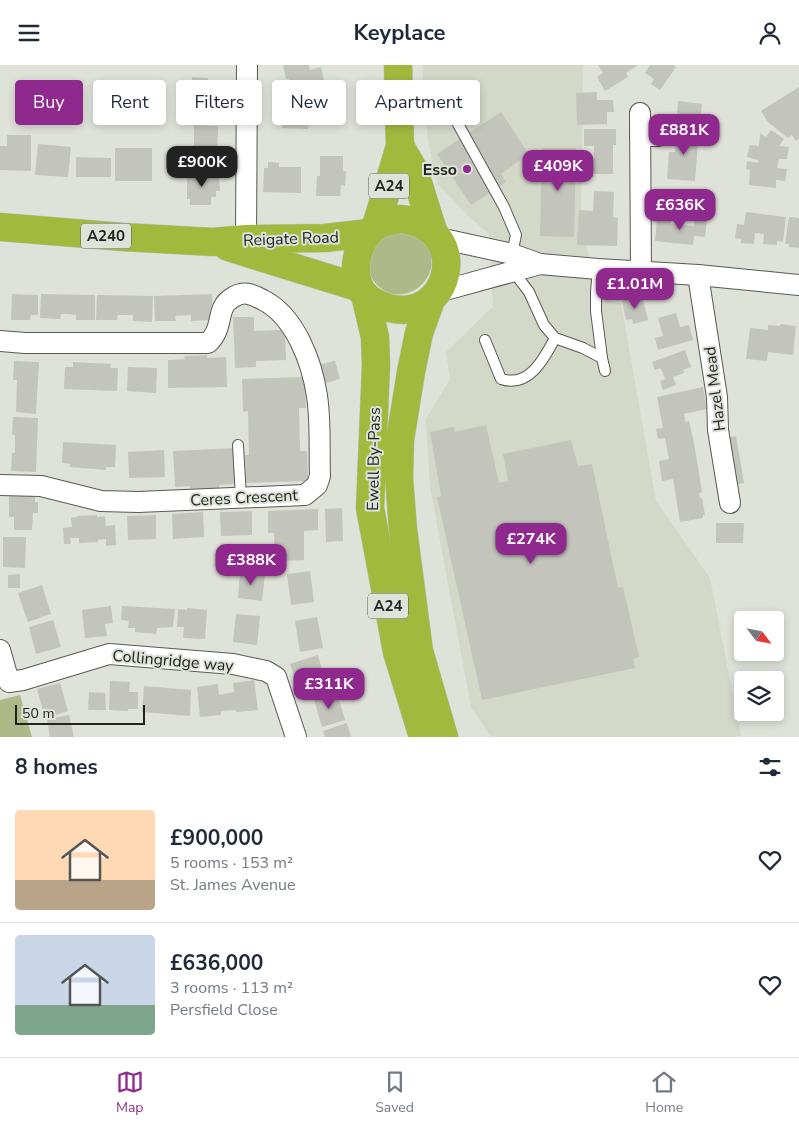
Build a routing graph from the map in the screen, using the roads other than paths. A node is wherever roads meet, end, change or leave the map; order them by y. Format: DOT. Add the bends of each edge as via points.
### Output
graph roads {
  1 [pos="247,65"];
  2 [pos="398,65"];
  3 [pos="398,80"];
  4 [pos="640,113"];
  5 [pos="399,125"];
  6 [pos="459,125"];
  7 [pos="400,146"];
  8 [pos="0,227"];
  9 [pos="372,230"];
  10 [pos="436,234"];
  11 [pos="246,239"];
  12 [pos="213,242"];
  13 [pos="512,263"];
  14 [pos="598,269"];
  15 [pos="641,272"];
  16 [pos="698,275"];
  17 [pos="799,285"];
  18 [pos="363,292"];
  19 [pos="434,296"];
  20 [pos="555,338"];
  21 [pos="485,340"];
  22 [pos="0,341"];
  23 [pos="602,358"];
  24 [pos="605,371"];
  25 [pos="238,445"];
  26 [pos="0,485"];
  27 [pos="241,498"];
  28 [pos="730,503"];
  29 [pos="0,650"];
  30 [pos="4,683"];
  31 [pos="296,737"];
  32 [pos="423,737"];
  33 [pos="444,737"];
  1 -- 11 [label="street"];
  2 -- 3 [label="highway, Ewell By-Pass / A24"];
  4 -- 15 [label="street" via="649,136"];
  5 -- 7 [label="highway, Ewell By-Pass / A24"];
  6 -- 13 [label="lane" via="516,235"];
  7 -- 9 [label="highway, Ewell By-Pass / A24"];
  7 -- 10 [label="highway, Ewell By-Pass / A24" via="414,170"];
  8 -- 12 [label="highway, Reigate Road / A240"];
  9 -- 10 [label="highway, A24" via="393,220 407,219"];
  9 -- 11 [label="highway, Reigate Road / A240" via="325,238"];
  9 -- 18 [label="highway, Ewell By-Pass / A24" via="361,245 356,260"];
  10 -- 13 [label="street"];
  10 -- 19 [label="highway, Ewell By-Pass / A24" via="447,257 445,278"];
  11 -- 12 [label="highway, Reigate Road / A240"];
  12 -- 18 [label="highway, Reigate Road / A240"];
  13 -- 14 [label="street"];
  13 -- 19 [label="street"];
  13 -- 20 [label="lane" via="544,325"];
  14 -- 15 [label="street"];
  14 -- 23 [label="lane" via="596,311"];
  15 -- 16 [label="street"];
  16 -- 17 [label="street"];
  16 -- 28 [label="street, Hazel Mead"];
  18 -- 19 [label="highway" via="379,305 394,309 421,306"];
  18 -- 32 [label="highway, Ewell By-Pass / A24" via="375,337 376,365 370,508 397,652"];
  19 -- 33 [label="highway, Ewell By-Pass / A24" via="419,333 409,381 400,439 399,478 419,651"];
  20 -- 21 [label="lane" via="543,361 527,377 507,381 501,379"];
  20 -- 23 [label="lane"];
  22 -- 27 [label="street, Ceres Crescent" via="208,343 220,327 226,302 233,297 245,292 271,304 296,333 308,360 317,396 320,476 317,485 304,495"];
  23 -- 24 [label="lane"];
  25 -- 27 [label="lane"];
  26 -- 27 [label="street, Ceres Crescent" via="41,486 101,501"];
  29 -- 30 [label="street"];
  30 -- 31 [label="street, Collingridge way" via="109,653 233,664 266,671 276,677"];
}
